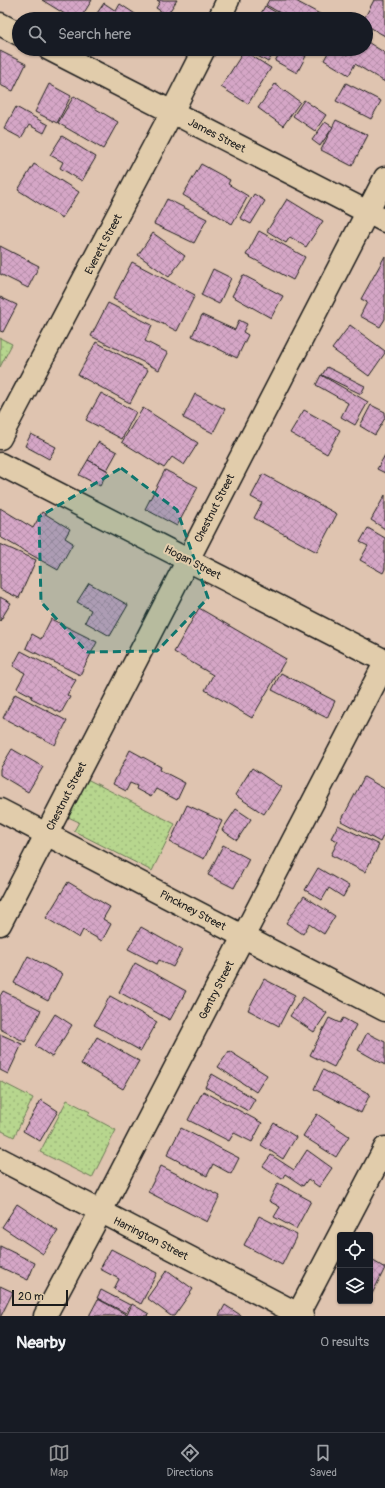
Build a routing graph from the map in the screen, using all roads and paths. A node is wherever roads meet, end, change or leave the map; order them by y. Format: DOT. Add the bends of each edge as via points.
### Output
graph roads {
  1 [pos="228,0"];
  2 [pos="222,12"];
  3 [pos="0,24"];
  4 [pos="12,30"];
  5 [pos="62,56"];
  6 [pos="200,56"];
  7 [pos="172,112"];
  8 [pos="385,178"];
  9 [pos="376,216"];
  10 [pos="0,438"];
  11 [pos="0,464"];
  12 [pos="188,559"];
  13 [pos="385,662"];
  14 [pos="0,810"];
  15 [pos="47,834"];
  16 [pos="0,924"];
  17 [pos="244,936"];
  18 [pos="385,1010"];
  19 [pos="385,1148"];
  20 [pos="0,1159"];
  21 [pos="101,1212"];
  22 [pos="299,1315"];
  23 [pos="45,1316"];
  1 -- 2 [label="street"];
  3 -- 4 [label="street"];
  5 -- 7 [label="street, James Street"];
  6 -- 7 [label="street, Everett Street"];
  7 -- 9 [label="street, James Street"];
  7 -- 10 [label="street, Everett Street"];
  8 -- 9 [label="street, Chestnut Street"];
  9 -- 12 [label="street, Chestnut Street"];
  11 -- 12 [label="street, Hogan Street"];
  12 -- 13 [label="street, Hogan Street"];
  12 -- 15 [label="street, Chestnut Street"];
  13 -- 17 [label="street, Gentry Street"];
  14 -- 15 [label="street, Pinckney Street"];
  15 -- 16 [label="street, Chestnut Street"];
  15 -- 17 [label="street, Pinckney Street"];
  17 -- 18 [label="street, Pinckney Street"];
  17 -- 21 [label="street, Gentry Street"];
  19 -- 22 [label="street"];
  20 -- 21 [label="street, Harrington Street"];
  21 -- 22 [label="street, Harrington Street"];
  21 -- 23 [label="street, Gentry Street"];
}
